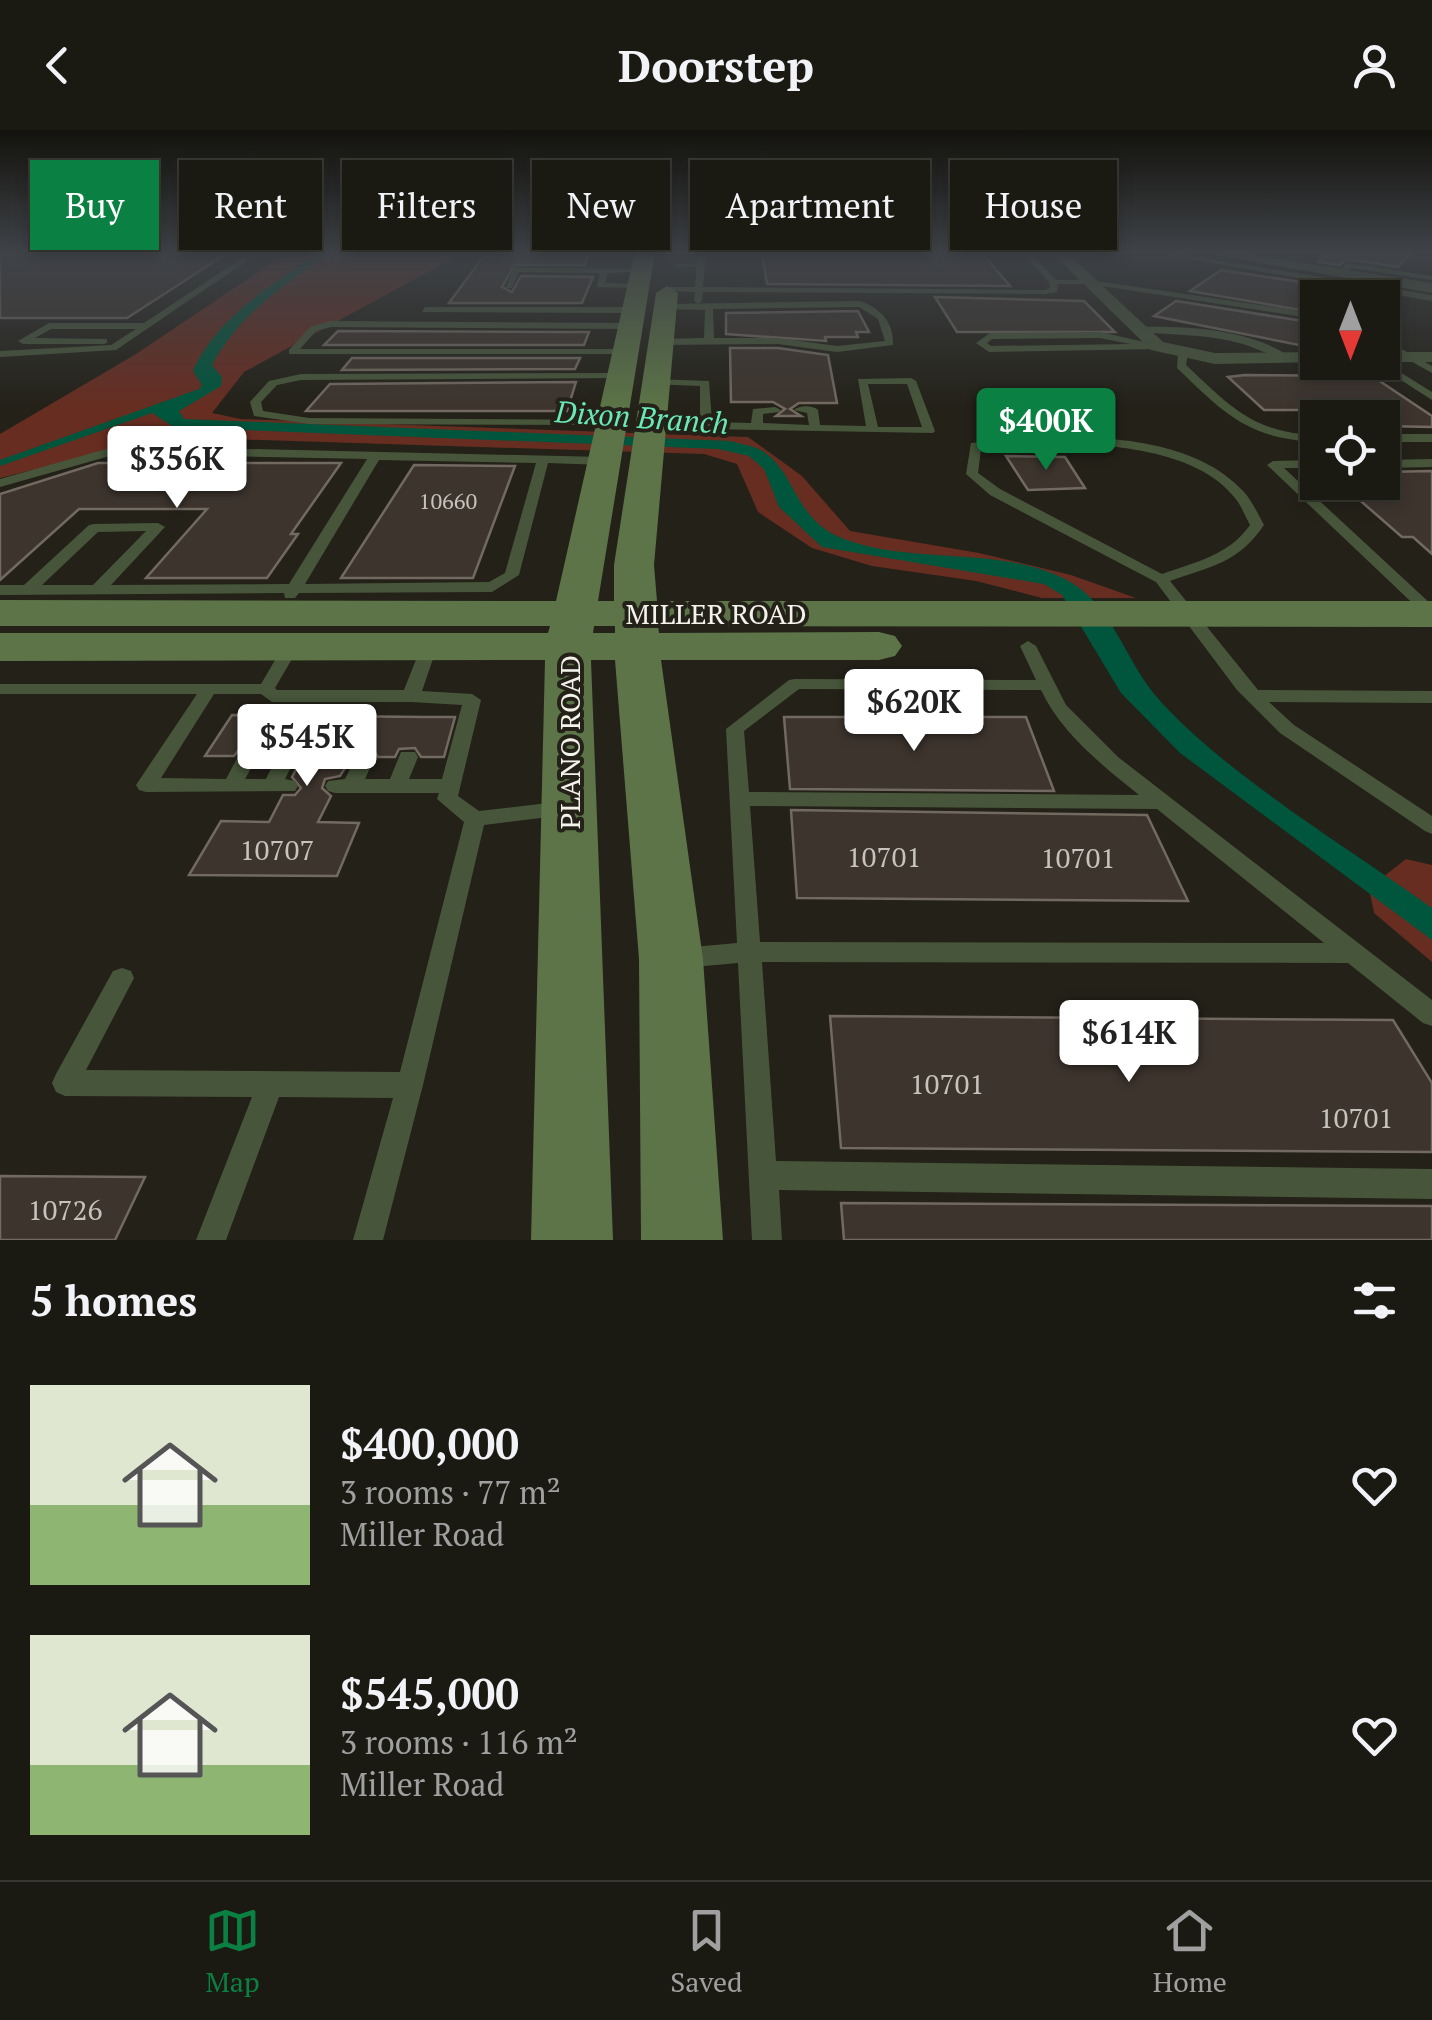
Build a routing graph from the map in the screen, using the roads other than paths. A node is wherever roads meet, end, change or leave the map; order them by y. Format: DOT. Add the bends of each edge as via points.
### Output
graph roads {
  1 [pos="634,303"];
  2 [pos="179,304"];
  3 [pos="610,304"];
  4 [pos="622,304"];
  5 [pos="628,304"];
  6 [pos="630,304"];
  7 [pos="665,304"];
  8 [pos="685,304"];
  9 [pos="697,304"];
  10 [pos="1112,304"];
  11 [pos="1233,304"];
  12 [pos="696,307"];
  13 [pos="708,307"];
  14 [pos="426,310"];
  15 [pos="1300,314"];
  16 [pos="146,326"];
  17 [pos="1140,330"];
  18 [pos="124,340"];
  19 [pos="710,341"];
  20 [pos="660,342"];
  21 [pos="1157,346"];
  22 [pos="1400,351"];
  23 [pos="0,354"];
  24 [pos="1183,354"];
  25 [pos="1284,356"];
  26 [pos="1300,356"];
  27 [pos="1410,357"];
  28 [pos="1432,357"];
  29 [pos="1400,358"];
  30 [pos="1432,370"];
  31 [pos="1400,374"];
  32 [pos="654,382"];
  33 [pos="1432,397"];
  34 [pos="775,410"];
  35 [pos="800,410"];
  36 [pos="706,425"];
  37 [pos="757,426"];
  38 [pos="814,429"];
  39 [pos="873,431"];
  40 [pos="1300,437"];
  41 [pos="1400,438"];
  42 [pos="1432,438"];
  43 [pos="647,439"];
  44 [pos="607,440"];
  45 [pos="375,456"];
  46 [pos="543,460"];
  47 [pos="1432,463"];
  48 [pos="1300,464"];
  49 [pos="1400,464"];
  50 [pos="0,483"];
  51 [pos="1300,489"];
  52 [pos="1311,500"];
  53 [pos="0,590"];
  54 [pos="97,590"];
  55 [pos="1432,614"];
  56 [pos="288,616"];
  57 [pos="428,616"];
  58 [pos="1182,620"];
  59 [pos="571,630"];
  60 [pos="636,630"];
  61 [pos="19,631"];
  62 [pos="1432,646"];
  63 [pos="1043,648"];
  64 [pos="209,689"];
  65 [pos="275,692"];
  66 [pos="318,696"];
  67 [pos="356,696"];
  68 [pos="401,696"];
  69 [pos="1253,696"];
  70 [pos="432,697"];
  71 [pos="1432,697"];
  72 [pos="272,715"];
  73 [pos="308,716"];
  74 [pos="347,716"];
  75 [pos="383,716"];
  76 [pos="424,717"];
  77 [pos="248,756"];
  78 [pos="286,757"];
  79 [pos="365,757"];
  80 [pos="408,757"];
  81 [pos="232,785"];
  82 [pos="397,786"];
  83 [pos="450,786"];
  84 [pos="739,799"];
  85 [pos="1158,802"];
  86 [pos="566,808"];
  87 [pos="475,819"];
  88 [pos="1432,826"];
  89 [pos="748,952"];
  90 [pos="1353,953"];
  91 [pos="671,959"];
  92 [pos="122,978"];
  93 [pos="1432,1016"];
  94 [pos="270,1084"];
  95 [pos="410,1085"];
  96 [pos="762,1175"];
  97 [pos="1432,1184"];
  98 [pos="210,1240"];
  99 [pos="368,1240"];
  100 [pos="572,1240"];
  101 [pos="682,1240"];
  102 [pos="766,1240"];
  1 -- 32 [label="main road"];
  1 -- 44 [label="main road, PLANO ROAD"];
  2 -- 16 [label="lane"];
  3 -- 14 [label="lane"];
  4 -- 5 [label="lane" via="330,324 292,352"];
  6 -- 44 [label="lane" via="300,376 273,384 255,402 258,414 309,421"];
  7 -- 20 [label="main road"];
  8 -- 12 [label="lane"];
  9 -- 12 [label="lane"];
  10 -- 17 [label="street"];
  11 -- 15 [label="lane"];
  12 -- 13 [label="lane"];
  13 -- 19 [label="lane"];
  13 -- 19 [label="lane" via="860,304 879,313 890,337 877,347 837,349"];
  16 -- 18 [label="lane"];
  16 -- 18 [label="lane" via="49,326 23,340"];
  17 -- 21 [label="street"];
  17 -- 25 [label="lane" via="1170,329"];
  18 -- 23 [label="lane" via="86,352"];
  19 -- 20 [label="lane"];
  20 -- 32 [label="main road"];
  21 -- 21 [label="lane" via="989,349 982,343 990,336 1100,335"];
  21 -- 24 [label="street"];
  22 -- 27 [label="lane"];
  24 -- 25 [label="street"];
  24 -- 40 [label="lane" via="1181,366 1240,421 1263,434"];
  25 -- 26 [label="street"];
  27 -- 28 [label="street"];
  27 -- 29 [label="street"];
  27 -- 30 [label="lane"];
  31 -- 33 [label="lane"];
  32 -- 36 [label="lane" via="706,383"];
  32 -- 43 [label="main road"];
  34 -- 37 [label="lane" via="757,411"];
  35 -- 38 [label="lane" via="812,410"];
  36 -- 37 [label="lane"];
  36 -- 43 [label="lane"];
  37 -- 38 [label="lane"];
  38 -- 39 [label="lane"];
  39 -- 39 [label="lane" via="929,431 911,381 862,381"];
  41 -- 42 [label="lane"];
  43 -- 60 [label="main road" via="634,564"];
  44 -- 46 [label="lane"];
  44 -- 59 [label="main road, PLANO ROAD"];
  45 -- 46 [label="lane"];
  45 -- 50 [label="lane" via="117,450"];
  45 -- 56 [label="lane"];
  46 -- 57 [label="lane" via="512,575"];
  47 -- 49 [label="lane"];
  48 -- 51 [label="lane" via="1273,464"];
  52 -- 55 [label="lane"];
  53 -- 61 [label="lane"];
  54 -- 56 [label="lane"];
  54 -- 61 [label="lane"];
  54 -- 61 [label="lane" via="158,527 94,528"];
  55 -- 58 [label="main road, MILLER ROAD"];
  56 -- 57 [label="main road, MILLER ROAD"];
  56 -- 57 [label="lane"];
  56 -- 61 [label="main road, MILLER ROAD"];
  56 -- 65 [label="lane"];
  57 -- 59 [label="main road, MILLER ROAD"];
  57 -- 68 [label="lane"];
  58 -- 58 [label="lane" via="1221,558 1243,545 1257,525 1252,508 1231,486 1147,447 1048,440 976,446 972,474"];
  58 -- 62 [label="main road, MILLER ROAD"];
  58 -- 63 [label="main road, MILLER ROAD"];
  58 -- 69 [label="lane"];
  59 -- 60 [label="main road, MILLER ROAD"];
  59 -- 86 [label="main road, PLANO ROAD"];
  60 -- 63 [label="main road, MILLER ROAD"];
  60 -- 91 [label="main road"];
  61 -- 64 [label="lane"];
  63 -- 84 [label="lane" via="796,684 736,729"];
  63 -- 85 [label="lane" via="1058,708"];
  64 -- 65 [label="lane"];
  64 -- 81 [label="lane" via="146,785"];
  65 -- 66 [label="lane"];
  65 -- 72 [label="lane"];
  66 -- 67 [label="lane"];
  66 -- 73 [label="lane"];
  67 -- 68 [label="lane"];
  67 -- 74 [label="lane"];
  68 -- 70 [label="lane"];
  68 -- 75 [label="lane"];
  69 -- 71 [label="lane"];
  69 -- 88 [label="lane" via="1287,729"];
  70 -- 76 [label="lane"];
  70 -- 83 [label="lane" via="472,700"];
  77 -- 81 [label="lane"];
  78 -- 81 [label="lane" via="280,786"];
  79 -- 82 [label="lane" via="344,786"];
  80 -- 82 [label="lane"];
  82 -- 83 [label="lane"];
  83 -- 87 [label="lane" via="447,799"];
  84 -- 85 [label="lane"];
  84 -- 89 [label="lane"];
  85 -- 90 [label="lane"];
  86 -- 87 [label="lane"];
  86 -- 100 [label="main road, PLANO ROAD"];
  87 -- 95 [label="lane"];
  89 -- 90 [label="lane"];
  89 -- 91 [label="lane"];
  89 -- 96 [label="lane"];
  90 -- 93 [label="lane"];
  91 -- 101 [label="main road"];
  92 -- 94 [label="lane" via="65,1083"];
  94 -- 95 [label="lane"];
  94 -- 98 [label="lane"];
  95 -- 99 [label="lane"];
  96 -- 97 [label="lane"];
  96 -- 102 [label="lane"];
}
